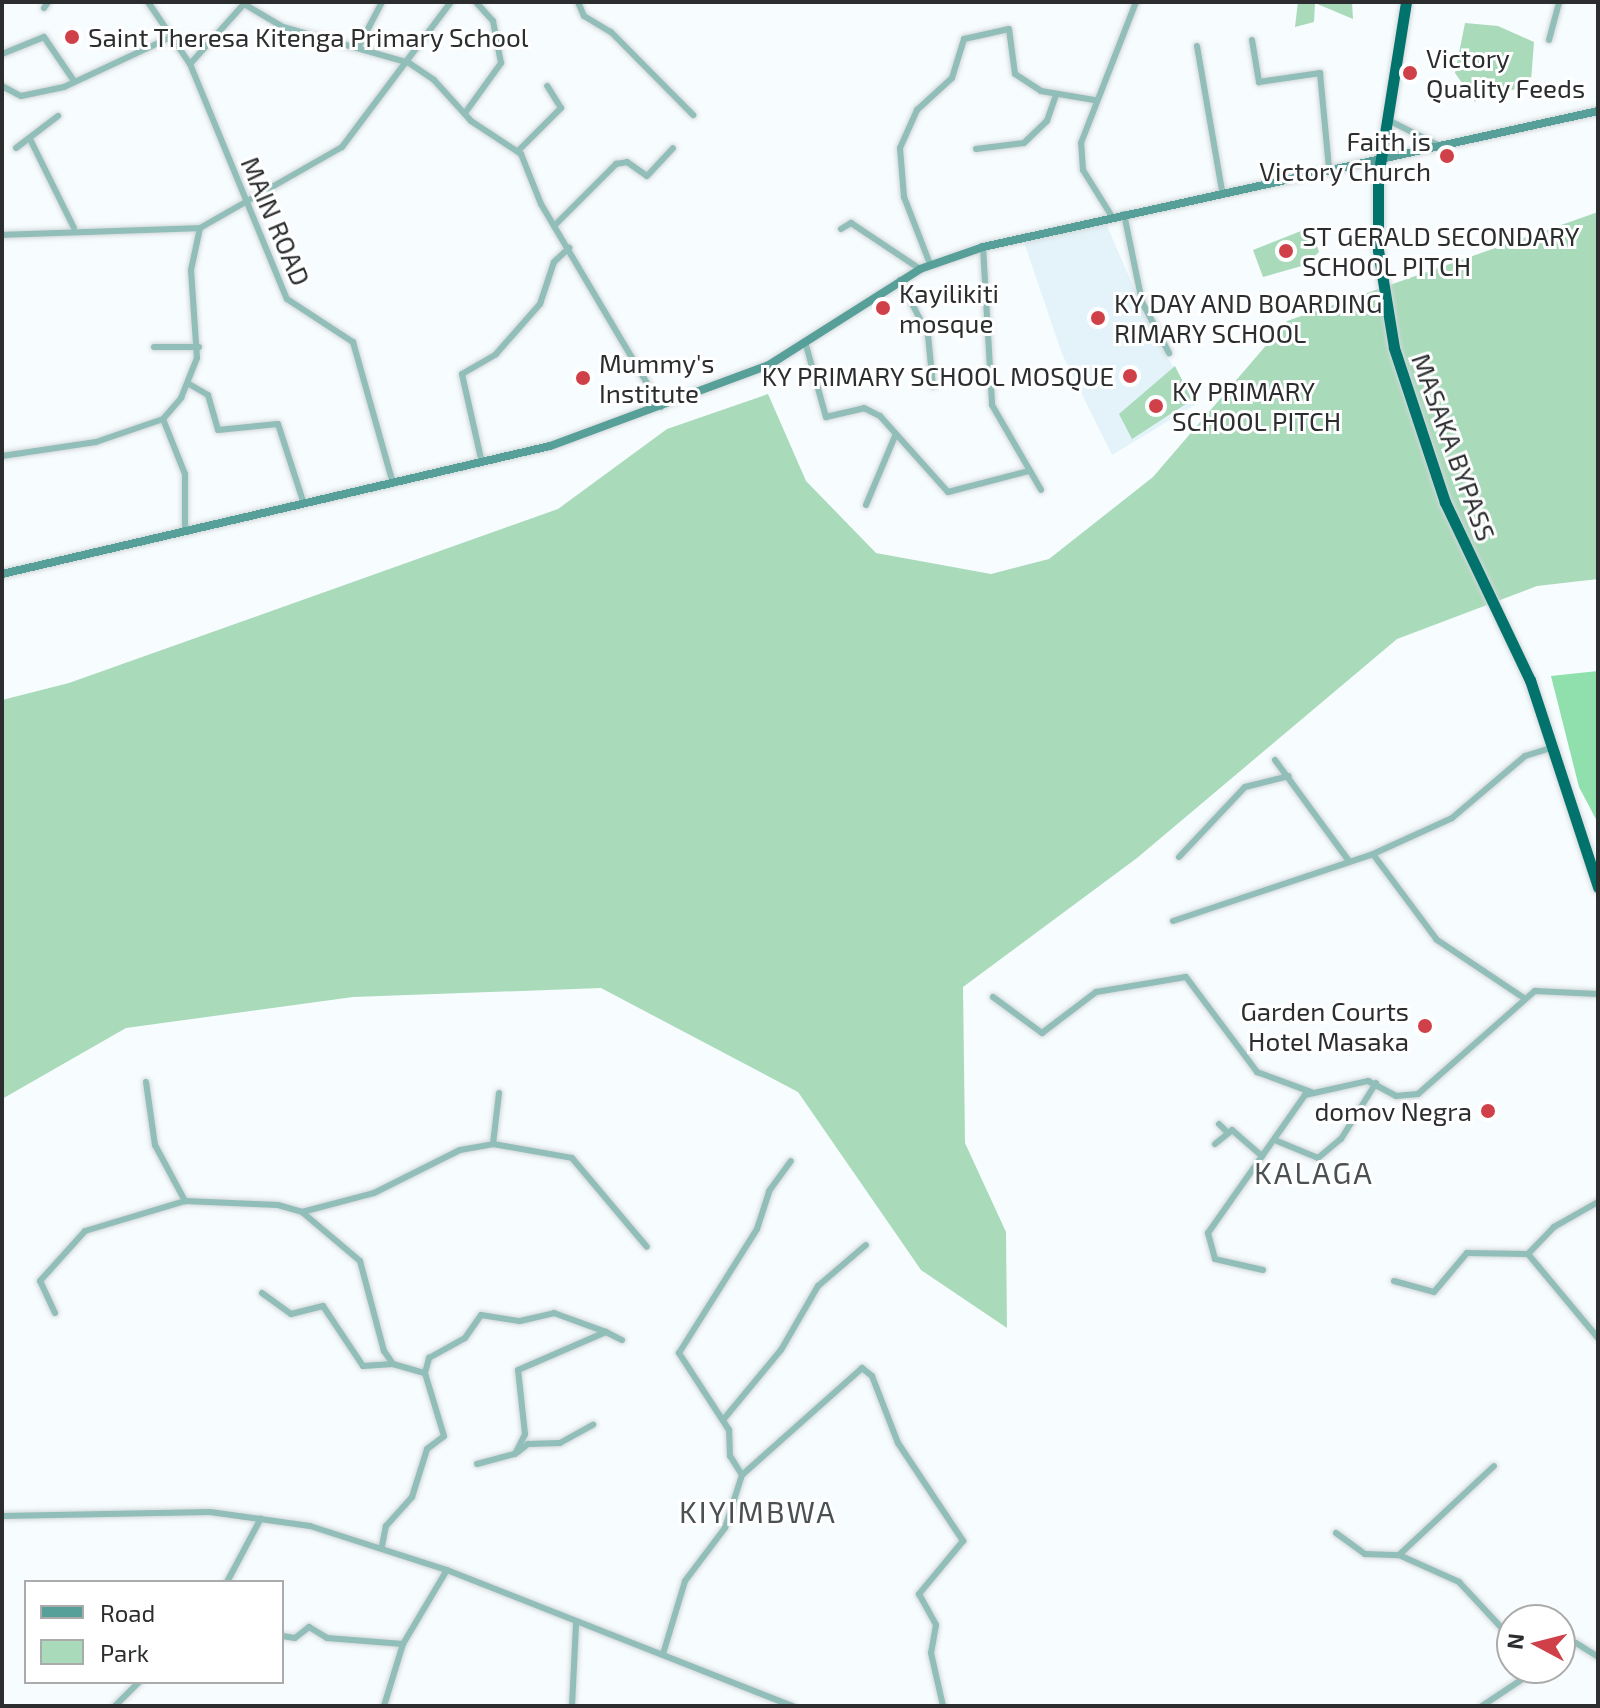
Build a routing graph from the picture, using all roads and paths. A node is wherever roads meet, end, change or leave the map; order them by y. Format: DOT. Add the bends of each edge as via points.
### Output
graph roads {
  1 [pos="148,2"];
  2 [pos="451,2"];
  3 [pos="476,2"];
  4 [pos="578,2"];
  5 [pos="1136,2"];
  6 [pos="1406,2"];
  7 [pos="1559,2"];
  8 [pos="246,3"];
  9 [pos="381,4"];
  10 [pos="171,37"];
  11 [pos="1252,40"];
  12 [pos="1549,40"];
  13 [pos="1197,46"];
  14 [pos="358,48"];
  15 [pos="2,54"];
  16 [pos="403,62"];
  17 [pos="190,64"];
  18 [pos="74,81"];
  19 [pos="2,86"];
  20 [pos="547,86"];
  21 [pos="1056,95"];
  22 [pos="1094,100"];
  23 [pos="1598,111"];
  24 [pos="465,113"];
  25 [pos="693,115"];
  26 [pos="58,116"];
  27 [pos="1386,119"];
  28 [pos="30,139"];
  29 [pos="1440,146"];
  30 [pos="16,148"];
  31 [pos="673,148"];
  32 [pos="976,149"];
  33 [pos="518,151"];
  34 [pos="1380,164"];
  35 [pos="1329,168"];
  36 [pos="1222,191"];
  37 [pos="247,200"];
  38 [pos="1124,212"];
  39 [pos="1111,215"];
  40 [pos="554,226"];
  41 [pos="74,228"];
  42 [pos="200,228"];
  43 [pos="841,229"];
  44 [pos="2,235"];
  45 [pos="983,247"];
  46 [pos="569,248"];
  47 [pos="930,264"];
  48 [pos="920,269"];
  49 [pos="900,280"];
  50 [pos="806,345"];
  51 [pos="154,347"];
  52 [pos="199,347"];
  53 [pos="1169,353"];
  54 [pos="189,384"];
  55 [pos="933,386"];
  56 [pos="661,407"];
  57 [pos="163,419"];
  58 [pos="895,436"];
  59 [pos="2,456"];
  60 [pos="482,463"];
  61 [pos="1029,471"];
  62 [pos="393,483"];
  63 [pos="1041,490"];
  64 [pos="304,504"];
  65 [pos="866,505"];
  66 [pos="185,531"];
  67 [pos="2,574"];
  68 [pos="1554,747"];
  69 [pos="1275,760"];
  70 [pos="1289,776"];
  71 [pos="1373,854"];
  72 [pos="1179,857"];
  73 [pos="1349,861"];
  74 [pos="1598,887"];
  75 [pos="1173,921"];
  76 [pos="1598,994"];
  77 [pos="993,997"];
  78 [pos="1524,998"];
  79 [pos="146,1082"];
  80 [pos="1376,1083"];
  81 [pos="1311,1092"];
  82 [pos="499,1093"];
  83 [pos="1219,1124"];
  84 [pos="1228,1133"];
  85 [pos="1277,1141"];
  86 [pos="493,1144"];
  87 [pos="1215,1144"];
  88 [pos="1262,1156"];
  89 [pos="791,1161"];
  90 [pos="185,1201"];
  91 [pos="1598,1202"];
  92 [pos="302,1212"];
  93 [pos="866,1245"];
  94 [pos="647,1247"];
  95 [pos="1528,1254"];
  96 [pos="1263,1270"];
  97 [pos="1394,1281"];
  98 [pos="262,1293"];
  99 [pos="55,1313"];
  100 [pos="606,1332"];
  101 [pos="1598,1338"];
  102 [pos="622,1340"];
  103 [pos="393,1364"];
  104 [pos="425,1373"];
  105 [pos="723,1420"];
  106 [pos="593,1425"];
  107 [pos="515,1454"];
  108 [pos="477,1464"];
  109 [pos="1494,1466"];
  110 [pos="742,1475"];
  111 [pos="2,1516"];
  112 [pos="261,1518"];
  113 [pos="1336,1533"];
  114 [pos="382,1546"];
  115 [pos="1399,1555"];
  116 [pos="447,1570"];
  117 [pos="228,1580"];
  118 [pos="1496,1621"];
  119 [pos="576,1623"];
  120 [pos="284,1636"];
  121 [pos="1576,1643"];
  122 [pos="403,1644"];
  123 [pos="663,1654"];
  124 [pos="1598,1657"];
  125 [pos="137,1684"];
  126 [pos="1515,1684"];
  127 [pos="115,1706"];
  128 [pos="384,1706"];
  129 [pos="572,1706"];
  130 [pos="793,1706"];
  131 [pos="943,1706"];
  132 [pos="1482,1706"];
  1 -- 10 [label="street, MAIN ROAD"];
  2 -- 16 [label="street"];
  3 -- 24 [label="street" via="493,21 501,63"];
  4 -- 25 [label="street" via="584,16 611,32"];
  5 -- 22 [label="street"];
  6 -- 27 [label="highway, MASAKA BYPASS"];
  7 -- 12 [label="street"];
  8 -- 14 [label="street" via="283,27"];
  8 -- 17 [label="street"];
  9 -- 14 [label="street"];
  10 -- 17 [label="street, MAIN ROAD"];
  10 -- 18 [label="street"];
  11 -- 35 [label="street" via="1259,82 1320,73"];
  13 -- 36 [label="street"];
  14 -- 16 [label="street"];
  15 -- 18 [label="street" via="44,37"];
  16 -- 24 [label="street" via="439,83"];
  16 -- 37 [label="street" via="342,147"];
  17 -- 37 [label="street, MAIN ROAD"];
  18 -- 19 [label="street" via="28,96"];
  20 -- 33 [label="street" via="563,104"];
  21 -- 22 [label="street"];
  21 -- 32 [label="street" via="1047,121 1024,143"];
  21 -- 47 [label="street" via="1013,71 1009,29 964,39 952,78 917,110 900,148 904,197"];
  22 -- 39 [label="street" via="1081,143 1083,170"];
  23 -- 29 [label="main road"];
  24 -- 33 [label="street"];
  26 -- 28 [label="street"];
  27 -- 29 [label="street"];
  27 -- 34 [label="highway, MASAKA BYPASS"];
  28 -- 30 [label="street"];
  28 -- 41 [label="street"];
  29 -- 34 [label="main road"];
  31 -- 40 [label="street" via="647,176 616,164"];
  33 -- 40 [label="street"];
  34 -- 35 [label="main road"];
  34 -- 68 [label="highway, MASAKA BYPASS" via="1378,250 1394,348 1445,502 1514,643"];
  35 -- 36 [label="main road"];
  36 -- 38 [label="main road"];
  37 -- 42 [label="street"];
  37 -- 62 [label="street, MAIN ROAD" via="287,299 353,342"];
  38 -- 39 [label="main road"];
  38 -- 53 [label="street" via="1142,302"];
  39 -- 45 [label="main road"];
  40 -- 46 [label="street"];
  41 -- 42 [label="street"];
  41 -- 44 [label="street"];
  42 -- 52 [label="street" via="191,270"];
  43 -- 48 [label="street" via="851,223"];
  45 -- 47 [label="main road"];
  45 -- 61 [label="street" via="990,397"];
  46 -- 56 [label="street"];
  46 -- 60 [label="street" via="554,262 540,304 496,354 462,374"];
  47 -- 48 [label="main road"];
  48 -- 49 [label="main road"];
  49 -- 50 [label="main road"];
  49 -- 55 [label="street" via="928,335"];
  50 -- 56 [label="main road"];
  50 -- 58 [label="street" via="826,417 864,408"];
  51 -- 52 [label="street"];
  52 -- 54 [label="street"];
  54 -- 57 [label="street"];
  54 -- 64 [label="street" via="208,395 218,430 278,424"];
  56 -- 60 [label="main road"];
  57 -- 59 [label="street" via="96,442"];
  57 -- 66 [label="street" via="185,474"];
  58 -- 61 [label="street" via="948,492"];
  58 -- 65 [label="street"];
  60 -- 62 [label="main road"];
  61 -- 63 [label="street"];
  62 -- 64 [label="main road"];
  64 -- 66 [label="main road"];
  66 -- 67 [label="main road"];
  68 -- 71 [label="street" via="1525,756 1452,818"];
  68 -- 74 [label="highway, MASAKA BYPASS"];
  69 -- 70 [label="street"];
  70 -- 72 [label="street" via="1245,787"];
  70 -- 73 [label="street"];
  71 -- 73 [label="street"];
  71 -- 78 [label="street" via="1437,940"];
  73 -- 75 [label="street"];
  76 -- 78 [label="street" via="1551,988"];
  77 -- 81 [label="street" via="1042,1033 1096,992 1186,977 1257,1072"];
  78 -- 80 [label="street" via="1418,1094 1396,1096"];
  79 -- 90 [label="street" via="155,1145"];
  80 -- 81 [label="street"];
  80 -- 85 [label="street" via="1341,1139 1318,1158"];
  81 -- 85 [label="street"];
  82 -- 86 [label="street"];
  83 -- 84 [label="street"];
  84 -- 87 [label="street"];
  84 -- 88 [label="street"];
  85 -- 88 [label="street"];
  86 -- 92 [label="street" via="460,1150 374,1193"];
  86 -- 94 [label="street" via="572,1158"];
  88 -- 96 [label="street" via="1208,1233 1215,1259"];
  89 -- 105 [label="street" via="769,1191 757,1229 679,1353"];
  90 -- 92 [label="street"];
  90 -- 99 [label="street" via="77,1238 40,1281"];
  91 -- 95 [label="street" via="1554,1227"];
  92 -- 103 [label="street" via="360,1261"];
  93 -- 105 [label="street" via="818,1286 781,1350"];
  95 -- 97 [label="street" via="1467,1253 1434,1292"];
  95 -- 101 [label="street"];
  98 -- 103 [label="street" via="291,1314 323,1306 363,1366"];
  100 -- 102 [label="street"];
  100 -- 104 [label="street" via="554,1313 515,1322 481,1315 465,1338 429,1358"];
  100 -- 107 [label="street" via="518,1370 525,1434"];
  103 -- 104 [label="street"];
  104 -- 114 [label="street" via="444,1436 429,1445 412,1497 386,1526"];
  105 -- 110 [label="street"];
  106 -- 107 [label="street" via="560,1443 528,1444"];
  107 -- 108 [label="street"];
  109 -- 115 [label="street"];
  110 -- 123 [label="street" via="725,1528 685,1581"];
  110 -- 131 [label="street" via="862,1368 872,1376 898,1443 963,1541 919,1594 936,1625 931,1653"];
  111 -- 112 [label="street" via="162,1511"];
  112 -- 114 [label="street"];
  112 -- 117 [label="street"];
  113 -- 115 [label="street" via="1365,1554"];
  114 -- 116 [label="street"];
  115 -- 118 [label="street" via="1469,1590"];
  116 -- 119 [label="street"];
  116 -- 122 [label="street"];
  119 -- 123 [label="street"];
  119 -- 129 [label="street"];
  120 -- 122 [label="street" via="295,1638 309,1627 327,1638"];
  121 -- 124 [label="street"];
  122 -- 128 [label="street"];
  123 -- 130 [label="street"];
  125 -- 127 [label="street"];
  126 -- 132 [label="street"];
}
